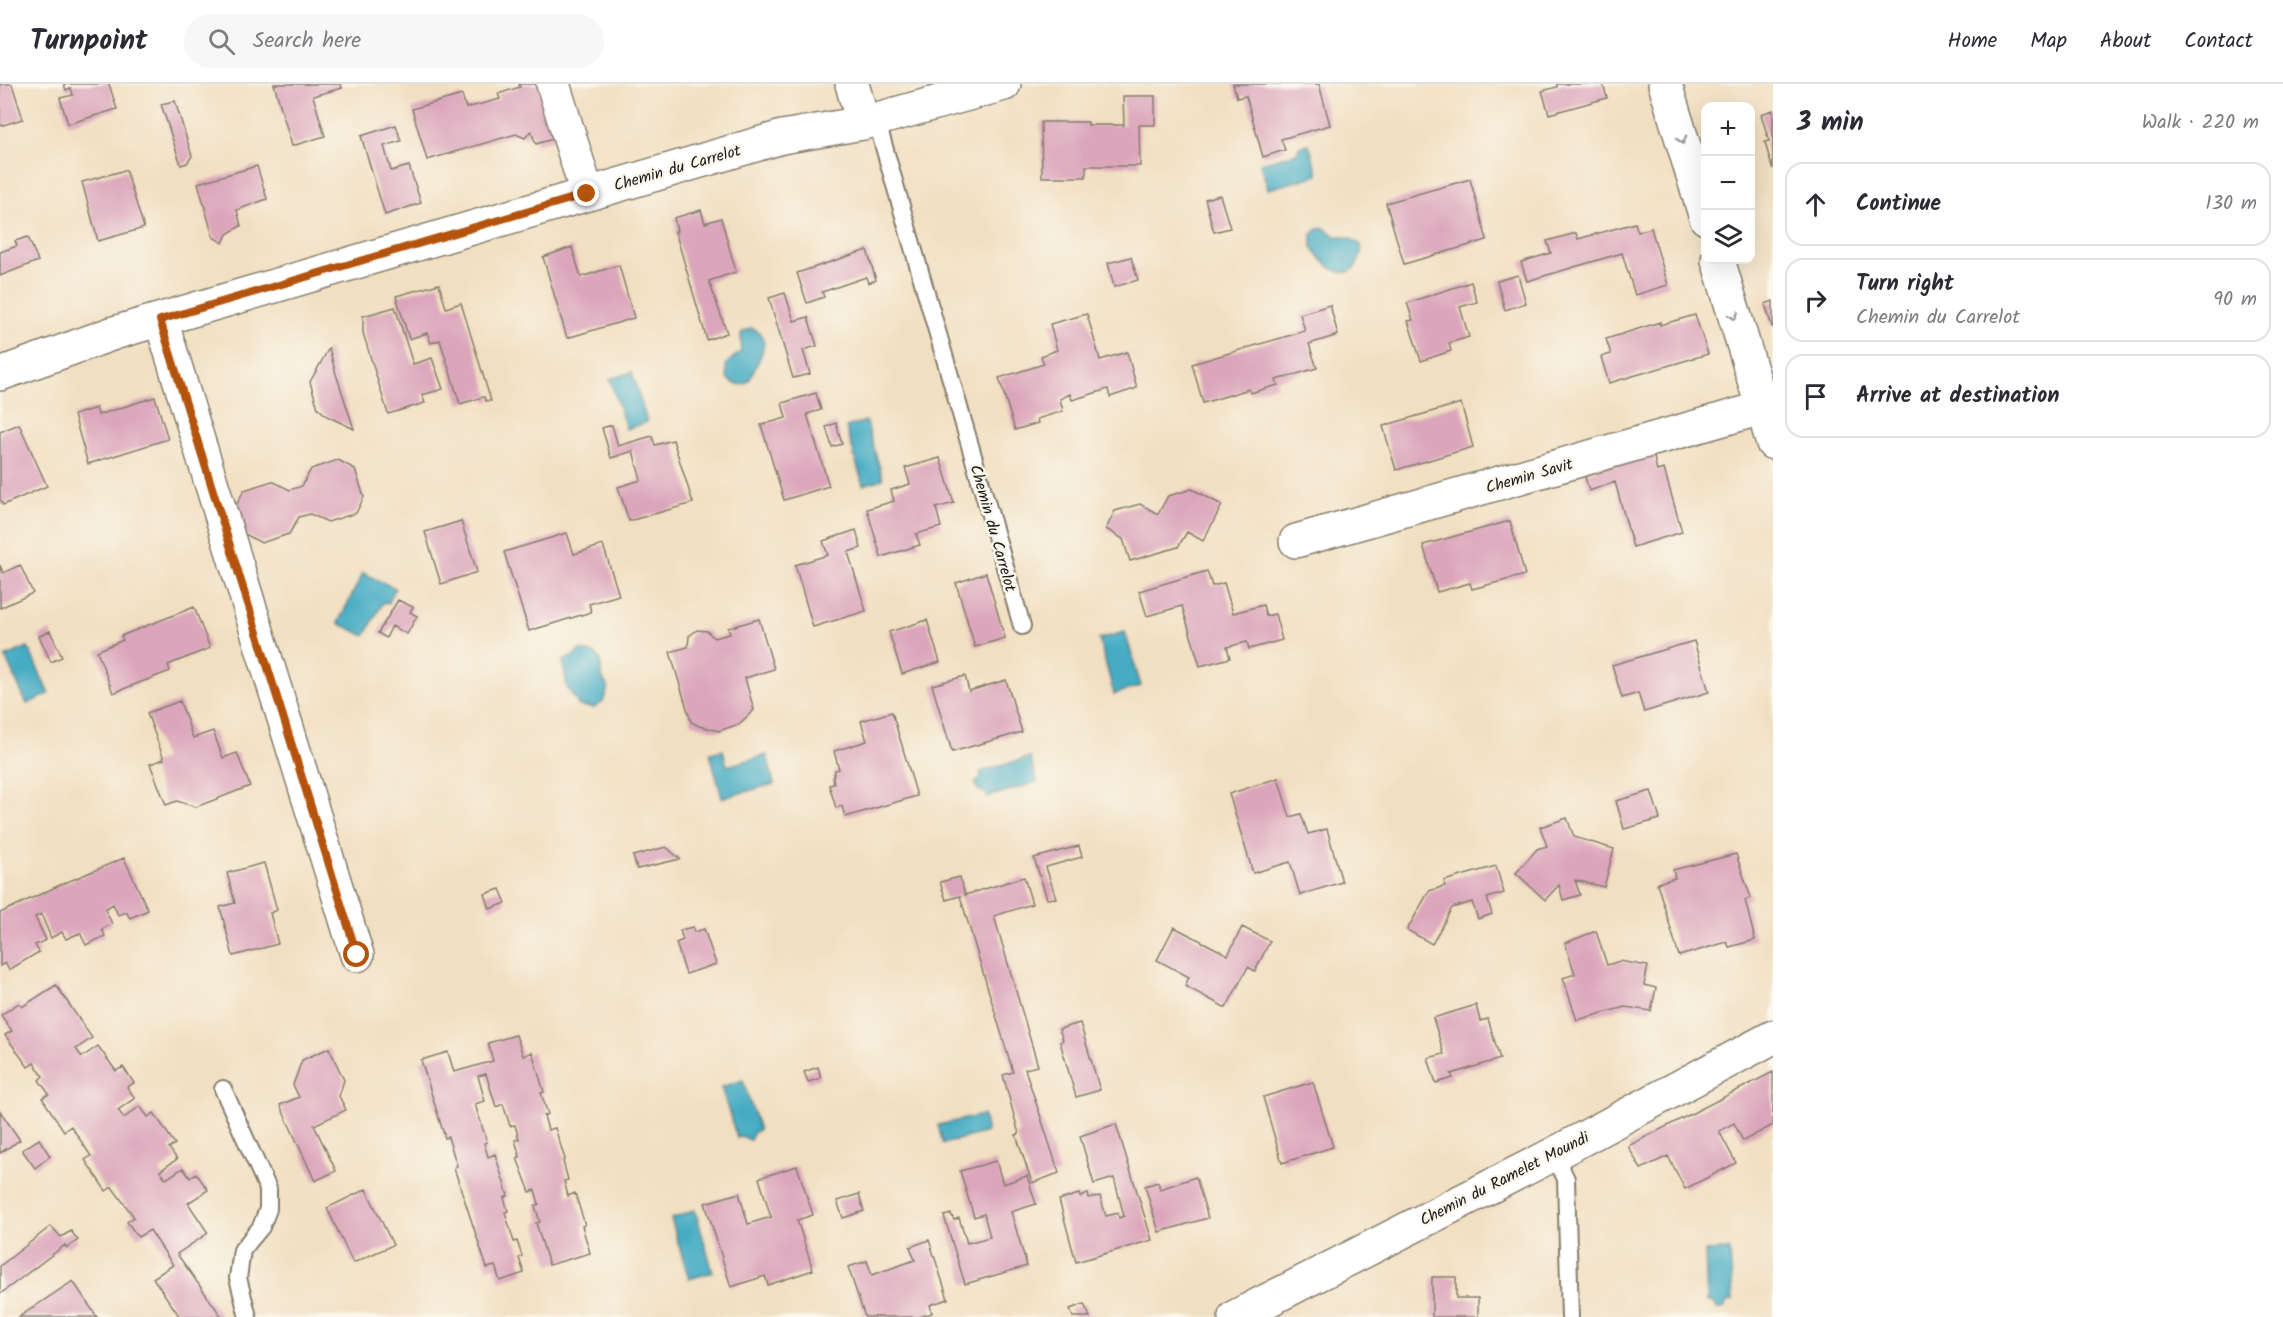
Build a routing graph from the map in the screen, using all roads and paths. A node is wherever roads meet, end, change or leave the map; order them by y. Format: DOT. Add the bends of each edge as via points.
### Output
graph roads {
  1 [pos="553,84"];
  2 [pos="852,84"];
  3 [pos="1004,84"];
  4 [pos="1665,84"];
  5 [pos="869,121"];
  6 [pos="587,194"];
  7 [pos="1704,210"];
  8 [pos="1719,264"];
  9 [pos="160,320"];
  10 [pos="0,374"];
  11 [pos="1762,408"];
  12 [pos="1773,442"];
  13 [pos="1296,541"];
  14 [pos="1022,626"];
  15 [pos="357,955"];
  16 [pos="1773,1037"];
  17 [pos="223,1089"];
  18 [pos="1554,1154"];
  19 [pos="248,1317"];
  20 [pos="1234,1317"];
  21 [pos="1570,1317"];
  1 -- 6 [label="street"];
  2 -- 5 [label="street"];
  3 -- 5 [label="street, Chemin du Carrelot"];
  4 -- 7 [label="street, one-way"];
  5 -- 6 [label="street, Chemin du Carrelot" via="782,136"];
  5 -- 14 [label="lane, Chemin du Carrelot"];
  6 -- 9 [label="street, Chemin du Carrelot"];
  8 -- 11 [label="street, one-way"];
  9 -- 10 [label="street, Chemin du Carrelot"];
  9 -- 15 [label="street"];
  11 -- 12 [label="street"];
  11 -- 13 [label="street, Chemin Savit"];
  16 -- 18 [label="street, Chemin du Ramelet Moundi"];
  17 -- 19 [label="lane" via="268,1189 268,1209 261,1227 242,1250 238,1278"];
  18 -- 20 [label="street, Chemin du Ramelet Moundi"];
  18 -- 21 [label="lane" via="1566,1179"];
}
